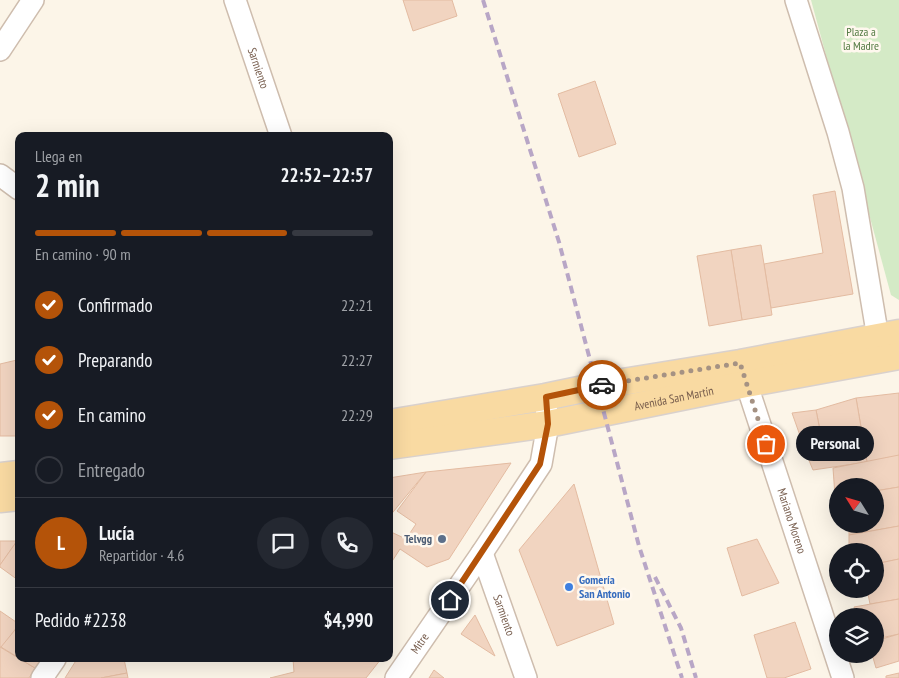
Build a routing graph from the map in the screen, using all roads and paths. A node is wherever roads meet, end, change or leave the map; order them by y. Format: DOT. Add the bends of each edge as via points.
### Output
graph roads {
  1 [pos="34,0"];
  2 [pos="235,0"];
  3 [pos="796,0"];
  4 [pos="0,50"];
  5 [pos="280,132"];
  6 [pos="0,175"];
  7 [pos="15,186"];
  8 [pos="888,336"];
  9 [pos="899,356"];
  10 [pos="743,373"];
  11 [pos="546,397"];
  12 [pos="393,421"];
  13 [pos="548,424"];
  14 [pos="393,445"];
  15 [pos="4,480"];
  16 [pos="15,492"];
  17 [pos="482,553"];
  18 [pos="53,662"];
  19 [pos="42,678"];
  20 [pos="396,678"];
  21 [pos="526,678"];
  22 [pos="842,678"];
  1 -- 4 [label="street"];
  2 -- 5 [label="street, Sarmiento"];
  3 -- 8 [label="street" via="838,132"];
  6 -- 7 [label="street"];
  8 -- 10 [label="main road, Avenida San Martín"];
  9 -- 10 [label="main road, Avenida San Martín"];
  10 -- 11 [label="main road, Avenida San Martín" via="598,386"];
  10 -- 13 [label="main road, Avenida San Martín"];
  10 -- 22 [label="street, Mariano Moreno"];
  11 -- 12 [label="main road, Avenida San Martín"];
  11 -- 13 [label="street, Mitre"];
  13 -- 14 [label="main road, Avenida San Martín"];
  13 -- 17 [label="street, Mitre" via="540,464"];
  15 -- 16 [label="main road"];
  17 -- 20 [label="street, Mitre"];
  17 -- 21 [label="street, Sarmiento"];
  18 -- 19 [label="street"];
}
